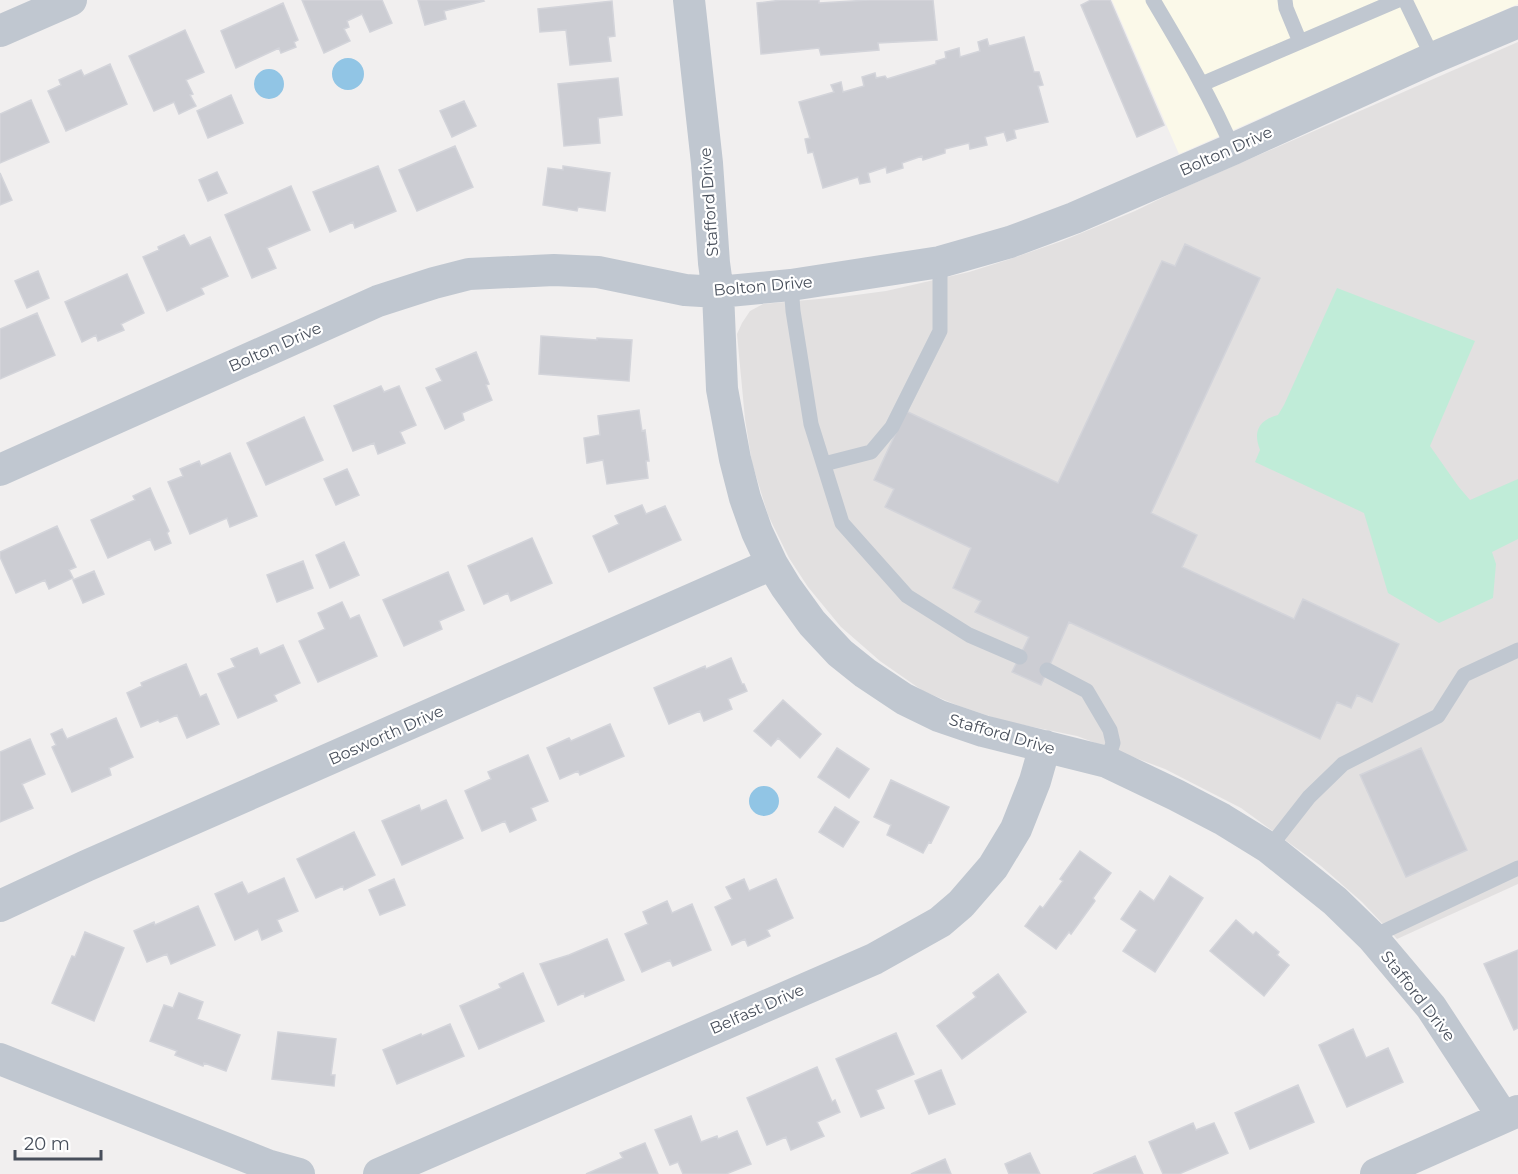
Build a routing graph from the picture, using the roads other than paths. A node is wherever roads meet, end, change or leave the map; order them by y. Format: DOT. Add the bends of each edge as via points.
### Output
graph roads {
  1 [pos="70,0"];
  2 [pos="689,0"];
  3 [pos="1153,0"];
  4 [pos="1285,0"];
  5 [pos="1398,0"];
  6 [pos="1405,0"];
  7 [pos="1518,22"];
  8 [pos="0,31"];
  9 [pos="1300,42"];
  10 [pos="1433,58"];
  11 [pos="1202,84"];
  12 [pos="1233,149"];
  13 [pos="940,262"];
  14 [pos="791,285"];
  15 [pos="718,292"];
  16 [pos="824,464"];
  17 [pos="0,470"];
  18 [pos="772,564"];
  19 [pos="1518,650"];
  20 [pos="1020,657"];
  21 [pos="1047,670"];
  22 [pos="1045,746"];
  23 [pos="1107,762"];
  24 [pos="1269,848"];
  25 [pos="1518,868"];
  26 [pos="0,906"];
  27 [pos="1372,937"];
  28 [pos="0,1059"];
  29 [pos="1511,1114"];
  30 [pos="299,1174"];
  31 [pos="379,1174"];
  32 [pos="1376,1174"];
  1 -- 8 [label="street"];
  2 -- 15 [label="street, Stafford Drive"];
  3 -- 11 [label="lane"];
  4 -- 9 [label="lane"];
  5 -- 9 [label="lane"];
  6 -- 10 [label="lane"];
  7 -- 10 [label="street, Bolton Drive"];
  9 -- 11 [label="lane"];
  10 -- 12 [label="street, Bolton Drive"];
  11 -- 12 [label="lane"];
  12 -- 13 [label="street, Bolton Drive" via="1074,218"];
  13 -- 14 [label="street, Bolton Drive"];
  13 -- 16 [label="lane" via="940,332 892,427 871,452"];
  14 -- 15 [label="street, Bolton Drive"];
  14 -- 16 [label="lane" via="811,424"];
  15 -- 17 [label="street, Bolton Drive" via="685,290 598,272 469,274 378,301"];
  15 -- 18 [label="street, Stafford Drive" via="722,389 735,459 745,498"];
  16 -- 20 [label="lane" via="842,524 907,596 969,635"];
  18 -- 22 [label="street, Stafford Drive" via="812,623 840,653 884,686 939,716"];
  18 -- 26 [label="street, Bosworth Drive"];
  19 -- 24 [label="lane" via="1464,675 1438,716 1343,764 1309,797"];
  21 -- 23 [label="lane" via="1087,691 1110,730 1113,743"];
  22 -- 23 [label="street, Stafford Drive"];
  22 -- 31 [label="street, Belfast Drive" via="1016,829 993,867 940,922 874,959"];
  23 -- 24 [label="street, Stafford Drive" via="1222,819"];
  24 -- 27 [label="street, Stafford Drive" via="1335,901"];
  25 -- 27 [label="lane"];
  27 -- 29 [label="street, Stafford Drive" via="1431,1007"];
  28 -- 30 [label="street"];
  29 -- 32 [label="street"];
}
